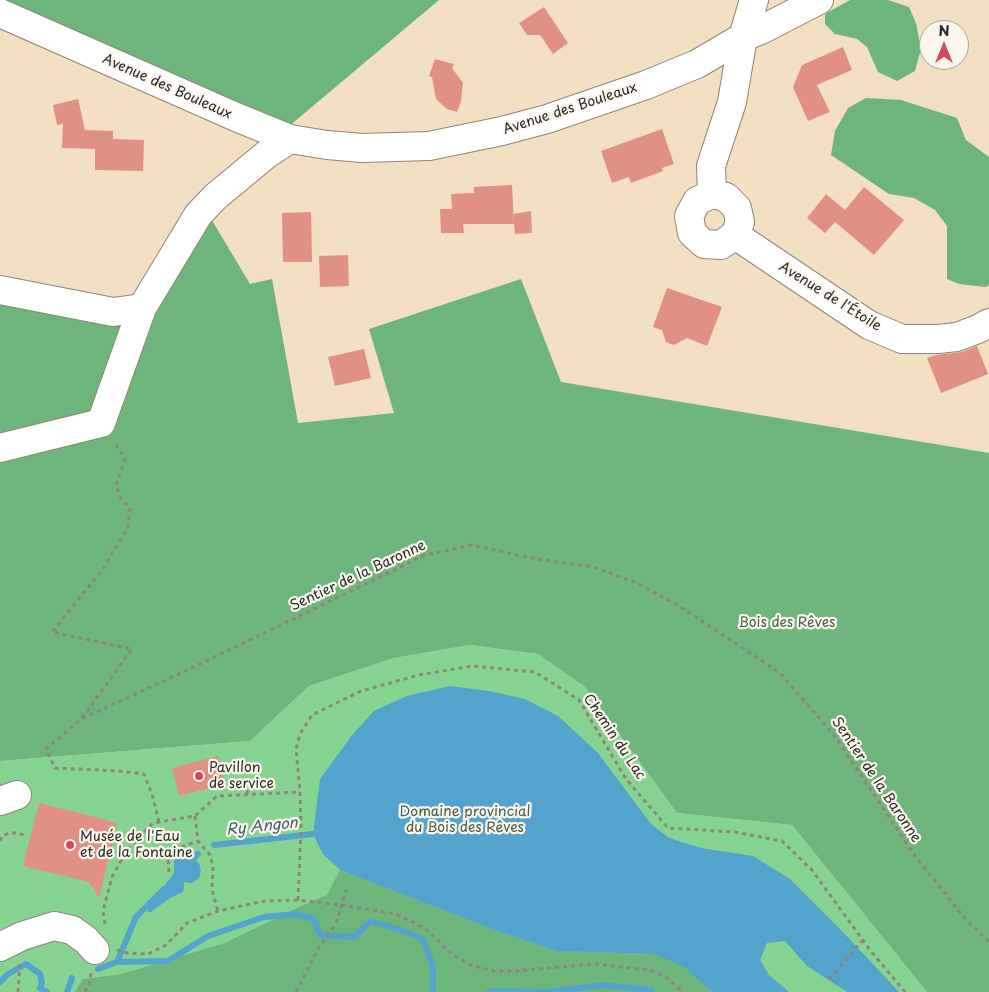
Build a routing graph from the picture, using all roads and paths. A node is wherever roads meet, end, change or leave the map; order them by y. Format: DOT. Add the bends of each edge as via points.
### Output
graph roads {
  1 [pos="754,0"];
  2 [pos="819,0"];
  3 [pos="0,13"];
  4 [pos="743,36"];
  5 [pos="290,139"];
  6 [pos="712,194"];
  7 [pos="735,236"];
  8 [pos="0,290"];
  9 [pos="142,308"];
  10 [pos="989,323"];
  11 [pos="102,423"];
  12 [pos="0,448"];
  13 [pos="81,719"];
  14 [pos="261,766"];
  15 [pos="300,792"];
  16 [pos="246,795"];
  17 [pos="194,816"];
  18 [pos="159,822"];
  19 [pos="27,836"];
  20 [pos="0,841"];
  21 [pos="198,841"];
  22 [pos="169,872"];
  23 [pos="347,887"];
  24 [pos="298,900"];
  25 [pos="342,905"];
  26 [pos="218,910"];
  27 [pos="101,940"];
  28 [pos="863,940"];
  29 [pos="989,942"];
  30 [pos="127,953"];
  31 [pos="10,954"];
  32 [pos="829,979"];
  33 [pos="18,992"];
  34 [pos="296,992"];
  35 [pos="683,992"];
  36 [pos="905,992"];
  1 -- 4 [label="street"];
  2 -- 4 [label="street, Avenue des Bouleaux"];
  3 -- 5 [label="street, Avenue des Bouleaux"];
  4 -- 5 [label="street, Avenue des Bouleaux" via="697,64 646,85 547,120 502,131 428,146 362,148"];
  4 -- 6 [label="street" via="732,102 711,166"];
  5 -- 9 [label="street" via="267,154 198,215"];
  6 -- 7 [label="street" via="726,197 737,208 740,222"];
  6 -- 7 [label="street" via="697,201 689,216 692,232 704,244 721,245"];
  7 -- 10 [label="street, Avenue de l'Étoile" via="869,325 902,339 957,337"];
  8 -- 9 [label="street" via="112,312"];
  9 -- 11 [label="street"];
  11 -- 12 [label="street"];
  11 -- 13 [label="path" via="125,458 116,486 130,508 128,527 103,569 52,632 132,649"];
  13 -- 18 [label="path, Sentier de la Baronne" via="46,749 55,768 144,774"];
  13 -- 29 [label="path, Sentier de la Baronne" via="425,555 472,544 531,558 594,567 637,583 684,609 780,673 834,735 915,856 967,921"];
  14 -- 16 [label="path"];
  15 -- 16 [label="path"];
  15 -- 24 [label="path, Chemin du Lac"];
  15 -- 28 [label="path, Chemin du Lac" via="296,749 300,734 312,715 361,691 419,675 472,666 535,672 579,700 626,779 668,828 734,832 782,841 812,870"];
  16 -- 17 [label="path" via="217,796"];
  17 -- 18 [label="path"];
  17 -- 21 [label="path"];
  18 -- 27 [label="path" via="153,823 127,850 112,877 103,910"];
  19 -- 20 [label="path" via="10,833 2,836"];
  21 -- 22 [label="path" via="178,848 168,857"];
  21 -- 26 [label="path" via="210,855 212,890"];
  23 -- 25 [label="path"];
  24 -- 25 [label="path"];
  24 -- 26 [label="path" via="265,901"];
  25 -- 34 [label="path" via="336,924 319,947"];
  25 -- 35 [label="path" via="395,914 427,930 452,954 470,964 494,971 594,964 649,970 666,977"];
  26 -- 30 [label="path" via="187,922 166,945 148,954"];
  27 -- 31 [label="street" via="86,940 72,930 54,926 22,936"];
  28 -- 32 [label="path"];
  28 -- 36 [label="path, Chemin du Lac"];
  31 -- 33 [label="path" via="20,975"];
}
